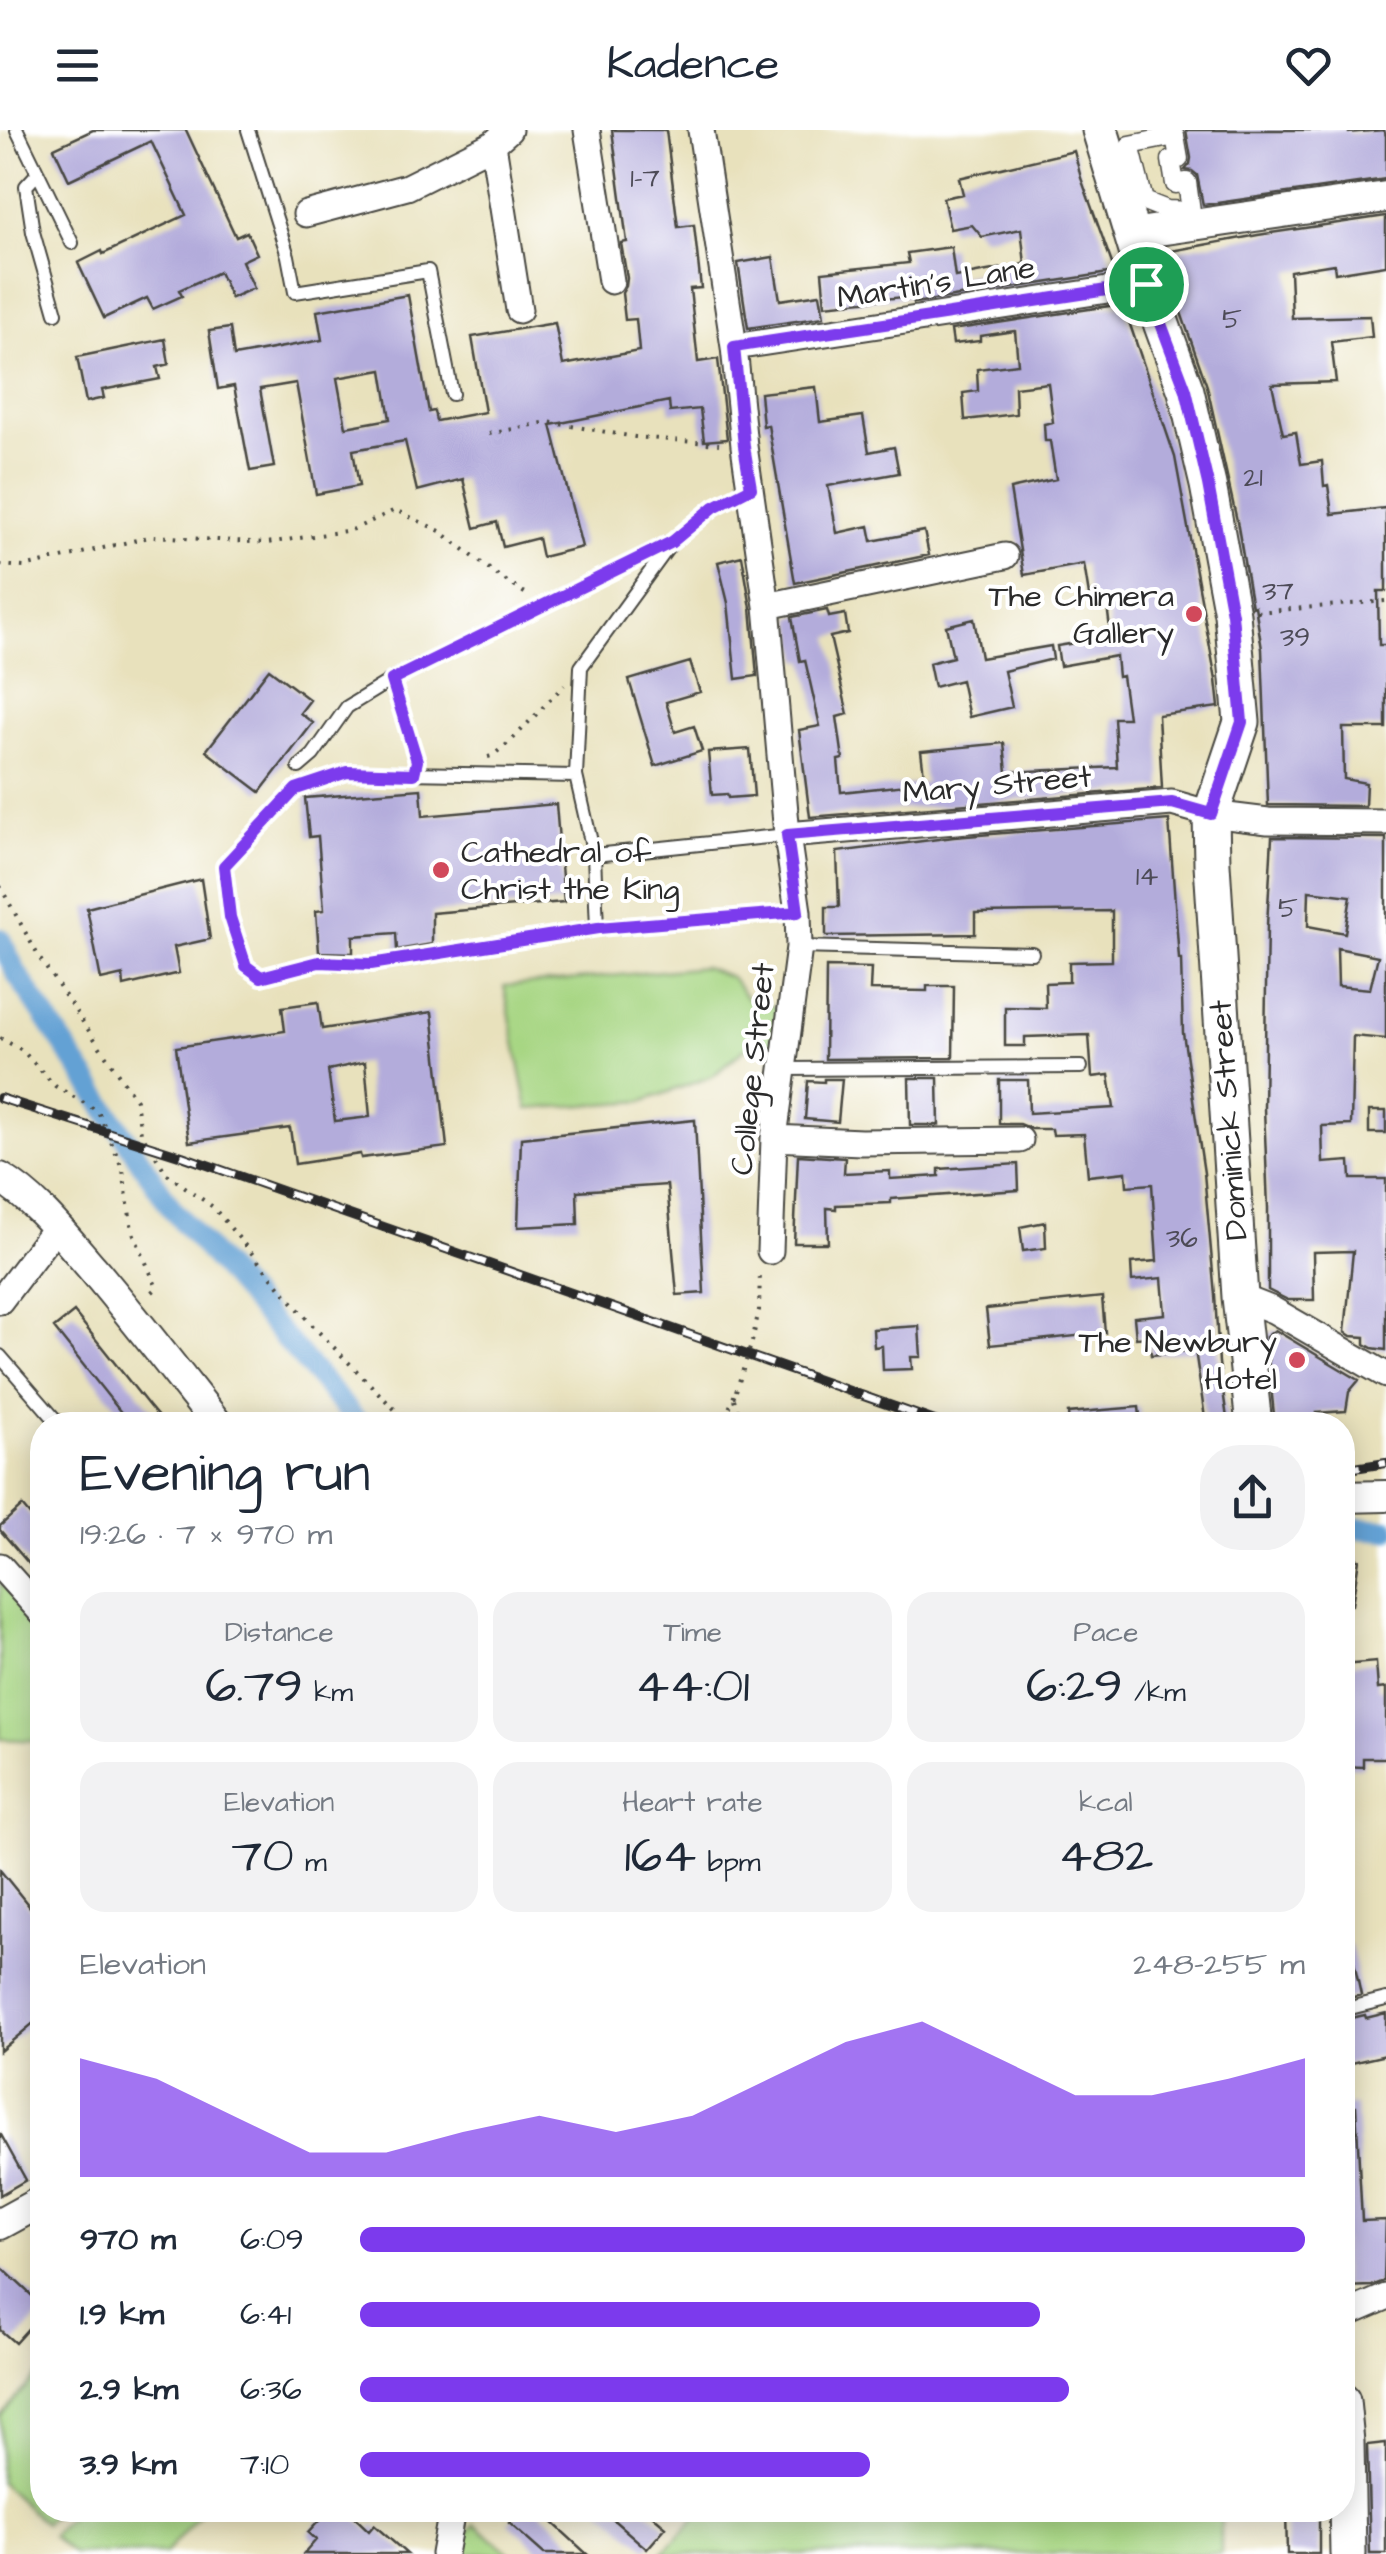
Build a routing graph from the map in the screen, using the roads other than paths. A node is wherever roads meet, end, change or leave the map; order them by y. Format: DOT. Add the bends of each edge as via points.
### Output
graph roads {
  1 [pos="17,130"];
  2 [pos="248,130"];
  3 [pos="587,130"];
  4 [pos="701,130"];
  5 [pos="1100,130"];
  6 [pos="501,137"];
  7 [pos="38,172"];
  8 [pos="1386,196"];
  9 [pos="1144,200"];
  10 [pos="306,214"];
  11 [pos="1131,234"];
  12 [pos="72,242"];
  13 [pos="611,281"];
  14 [pos="1146,284"];
  15 [pos="519,310"];
  16 [pos="56,313"];
  17 [pos="734,347"];
  18 [pos="452,394"];
  19 [pos="751,488"];
  20 [pos="672,542"];
  21 [pos="1006,556"];
  22 [pos="767,606"];
  23 [pos="298,767"];
  24 [pos="576,776"];
  25 [pos="1211,814"];
  26 [pos="1386,822"];
  27 [pos="787,835"];
  28 [pos="594,854"];
  29 [pos="798,912"];
  30 [pos="598,928"];
  31 [pos="799,947"];
  32 [pos="1032,952"];
  33 [pos="1080,1067"];
  34 [pos="783,1069"];
  35 [pos="774,1138"];
  36 [pos="1020,1140"];
  37 [pos="11,1190"];
  38 [pos="56,1226"];
  39 [pos="770,1251"];
  40 [pos="1240,1296"];
  41 [pos="0,1301"];
  42 [pos="0,1356"];
  43 [pos="1386,1376"];
  44 [pos="49,1412"];
  45 [pos="208,1412"];
  46 [pos="1253,1412"];
  47 [pos="1355,1496"];
  48 [pos="1386,1496"];
  49 [pos="0,1566"];
  50 [pos="30,1600"];
  51 [pos="1386,1999"];
  52 [pos="1355,2007"];
  53 [pos="30,2208"];
  54 [pos="0,2224"];
  55 [pos="1386,2297"];
  56 [pos="1355,2310"];
  57 [pos="450,2522"];
  58 [pos="1347,2522"];
  59 [pos="444,2554"];
  60 [pos="1348,2554"];
  1 -- 7 [label="lane"];
  2 -- 18 [label="lane" via="295,292 428,272"];
  3 -- 13 [label="street"];
  4 -- 17 [label="street, College Street"];
  5 -- 11 [label="main road"];
  6 -- 10 [label="street" via="406,187"];
  6 -- 15 [label="street"];
  7 -- 12 [label="lane"];
  7 -- 16 [label="lane" via="26,186"];
  8 -- 11 [label="street"];
  9 -- 9 [label="street" via="1130,145 1175,136 1175,184 1187,182 1191,211"];
  11 -- 14 [label="main road"];
  14 -- 17 [label="street, Martin's Lane"];
  14 -- 25 [label="main road" via="1186,390 1232,614 1242,722"];
  17 -- 19 [label="street, College Street"];
  19 -- 20 [label="lane" via="714,507"];
  19 -- 22 [label="street, College Street"];
  20 -- 23 [label="lane" via="347,707"];
  20 -- 24 [label="lane" via="580,667"];
  21 -- 22 [label="street"];
  22 -- 27 [label="street, College Street"];
  24 -- 28 [label="lane"];
  24 -- 30 [label="lane" via="347,772 296,789 224,866 230,917 246,966 261,977 319,962 371,964"];
  25 -- 26 [label="street, Mary Street"];
  25 -- 27 [label="street, Mary Street" via="1172,803"];
  25 -- 40 [label="main road, Dominick Street"];
  27 -- 28 [label="lane"];
  27 -- 29 [label="street, College Street"];
  28 -- 30 [label="lane"];
  29 -- 30 [label="lane"];
  29 -- 31 [label="street, College Street"];
  31 -- 32 [label="lane"];
  31 -- 34 [label="street, College Street"];
  33 -- 34 [label="lane"];
  34 -- 35 [label="street, College Street"];
  35 -- 36 [label="street"];
  35 -- 39 [label="street, College Street"];
  37 -- 38 [label="street"];
  38 -- 41 [label="street"];
  38 -- 45 [label="street"];
  40 -- 43 [label="street"];
  40 -- 46 [label="main road, Dominick Street"];
  42 -- 44 [label="lane"];
  47 -- 48 [label="street"];
  49 -- 50 [label="street"];
  51 -- 52 [label="lane"];
  53 -- 54 [label="street"];
  55 -- 56 [label="street"];
  57 -- 59 [label="street"];
  58 -- 60 [label="main road"];
}
